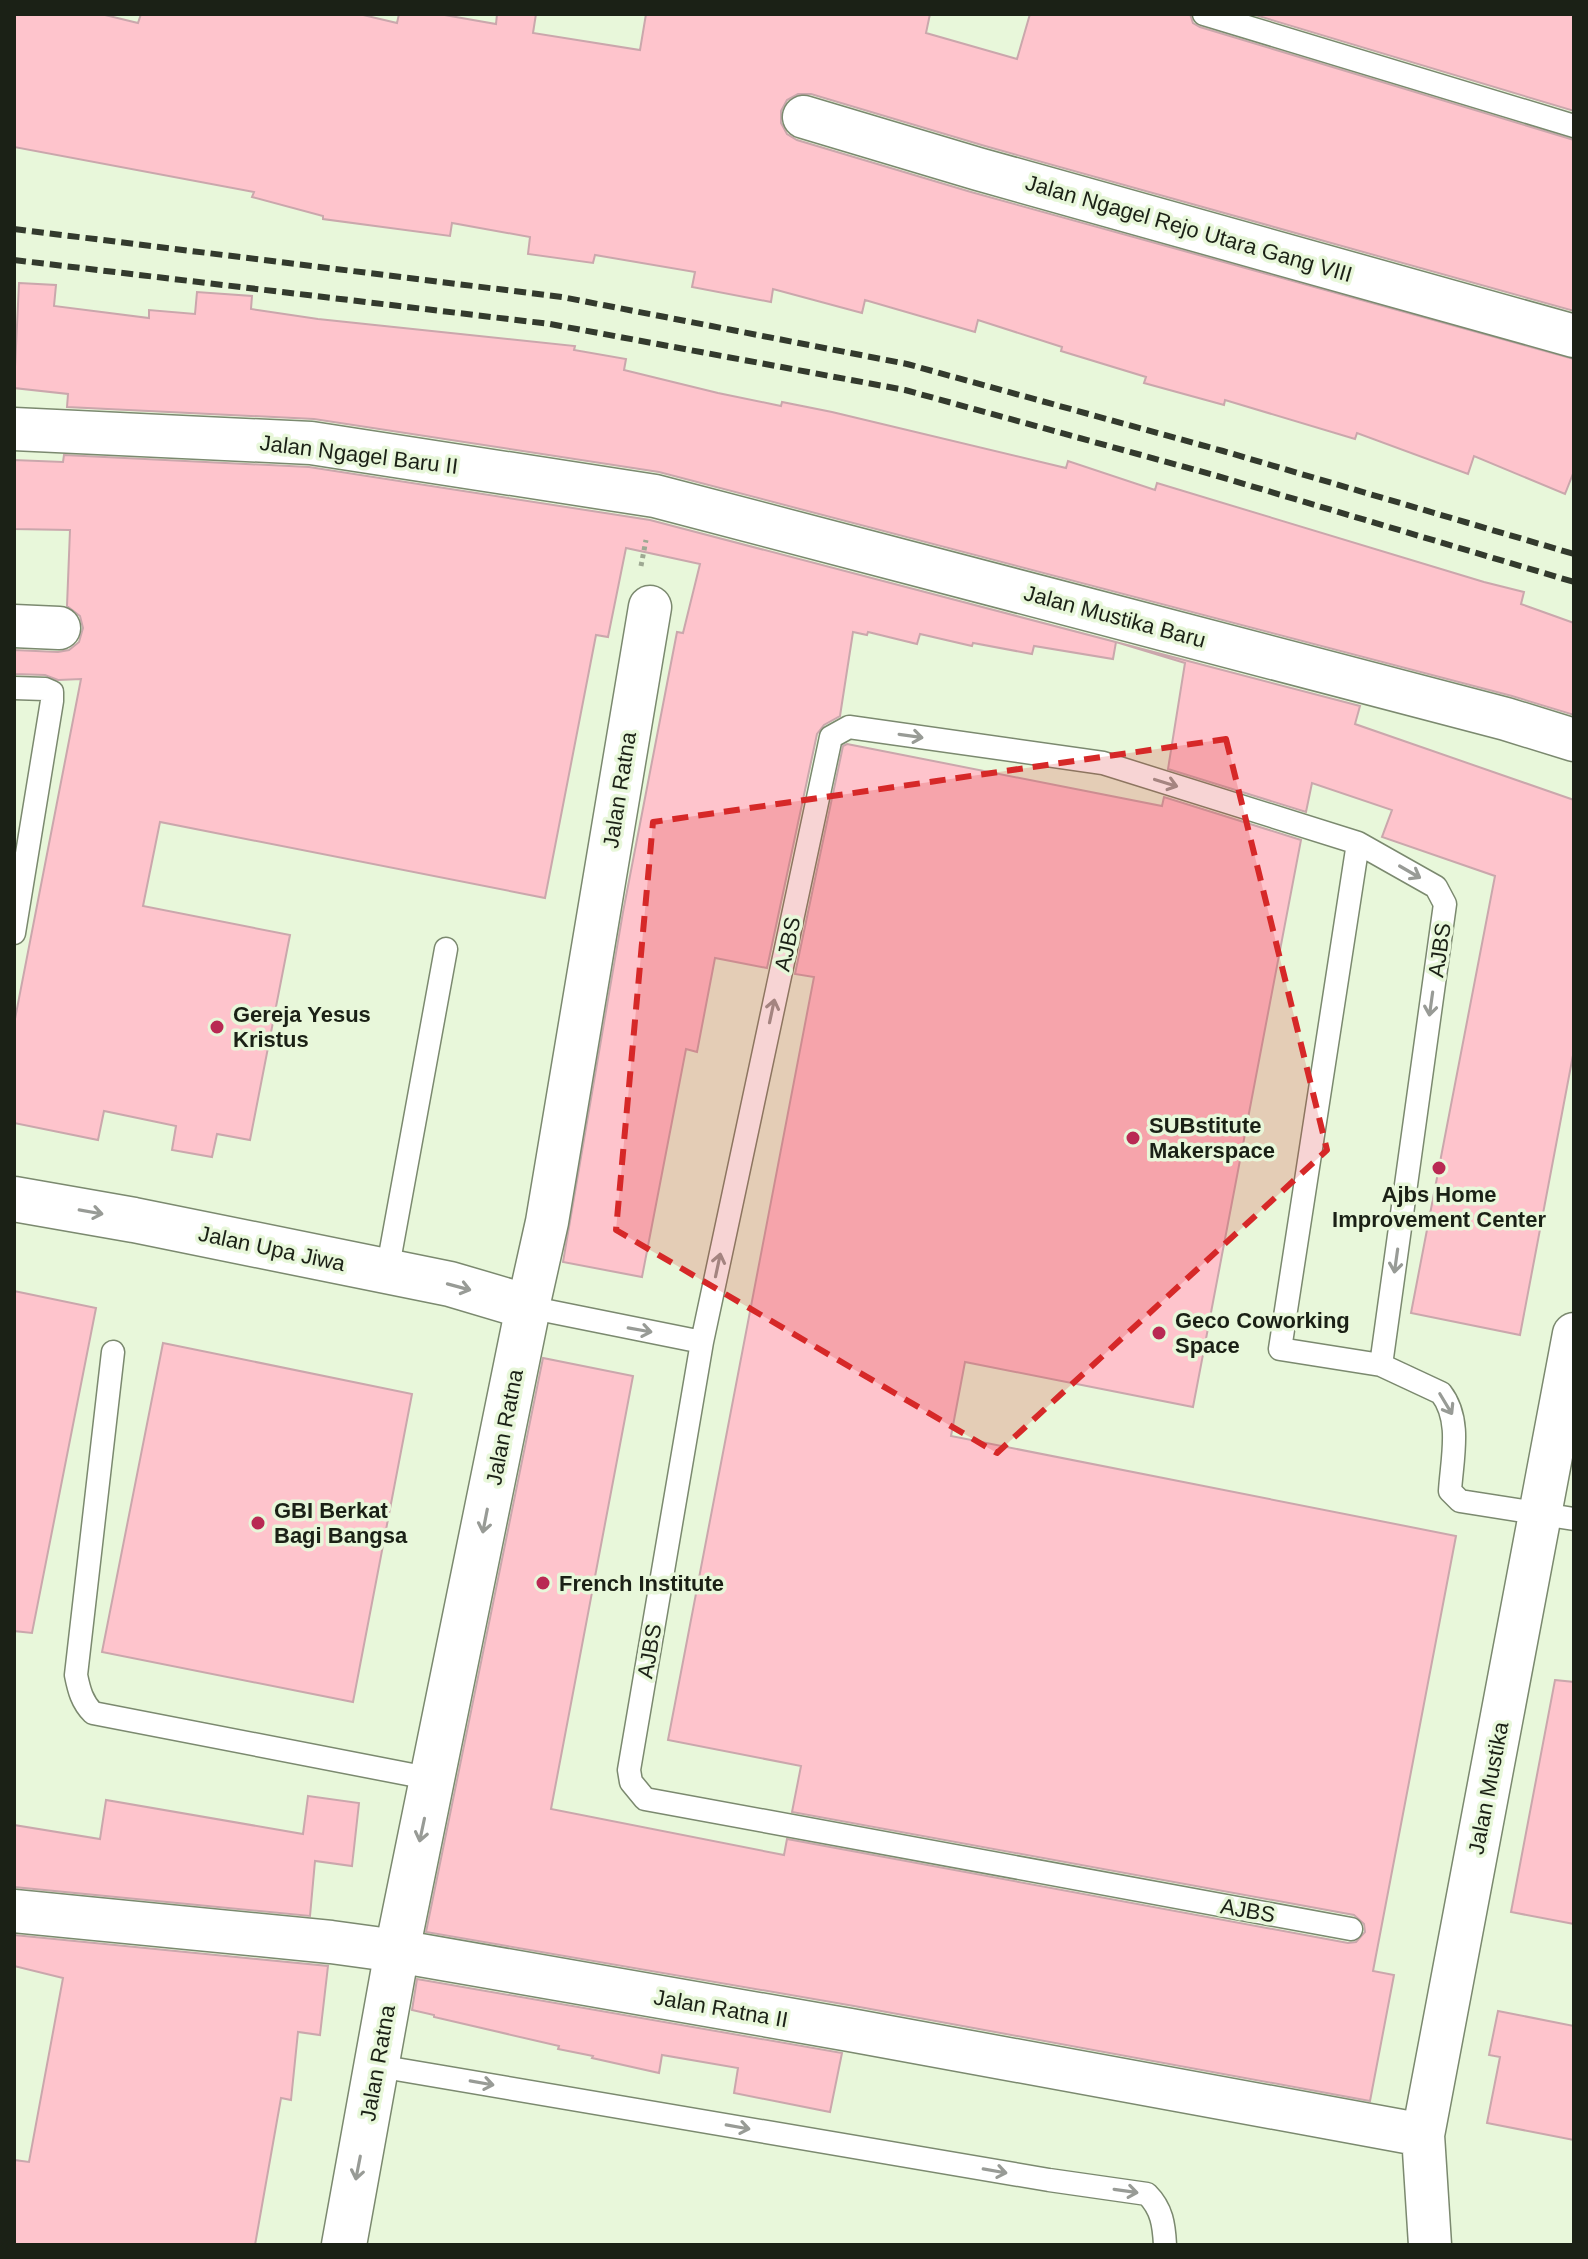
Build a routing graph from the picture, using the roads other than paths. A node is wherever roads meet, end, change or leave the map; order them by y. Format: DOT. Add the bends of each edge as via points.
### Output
graph roads {
  1 [pos="1204,14"];
  2 [pos="804,117"];
  3 [pos="1574,126"];
  4 [pos="1574,336"];
  5 [pos="14,429"];
  6 [pos="655,496"];
  7 [pos="650,607"];
  8 [pos="14,626"];
  9 [pos="59,628"];
  10 [pos="14,688"];
  11 [pos="1574,740"];
  12 [pos="1358,843"];
  13 [pos="14,933"];
  14 [pos="446,949"];
  15 [pos="14,1199"];
  16 [pos="387,1272"];
  17 [pos="528,1307"];
  18 [pos="1574,1334"];
  19 [pos="702,1342"];
  20 [pos="113,1352"];
  21 [pos="1381,1365"];
  22 [pos="1557,1516"];
  23 [pos="433,1779"];
  24 [pos="14,1911"];
  25 [pos="1351,1929"];
  26 [pos="397,1951"];
  27 [pos="378,2066"];
  28 [pos="1423,2135"];
  29 [pos="344,2245"];
  30 [pos="1165,2245"];
  31 [pos="1430,2245"];
  1 -- 3 [label="lane"];
  2 -- 4 [label="street, Jalan Ngagel Rejo Utara Gang VIII"];
  5 -- 6 [label="street, Jalan Ngagel Baru II" via="311,443"];
  6 -- 11 [label="street, Jalan Mustika Baru"];
  7 -- 17 [label="street, Jalan Ratna" via="547,1222"];
  8 -- 9 [label="street"];
  10 -- 13 [label="lane" via="45,689 52,692 52,701"];
  19 -- 12 [label="lane, AJBS, one-way" via="831,737 849,727 1103,763"];
  12 -- 21 [label="lane, AJBS, one-way" via="1436,887 1445,904"];
  12 -- 21 [label="lane" via="1280,1349"];
  14 -- 16 [label="lane"];
  15 -- 16 [label="highway, Jalan Upa Jiwa, one-way"];
  16 -- 17 [label="highway, Jalan Upa Jiwa, one-way"];
  17 -- 19 [label="lane, one-way"];
  17 -- 23 [label="highway, Jalan Ratna, one-way"];
  18 -- 22 [label="street, Jalan Mustika"];
  19 -- 25 [label="lane, AJBS" via="629,1770 645,1799"];
  20 -- 23 [label="lane" via="76,1675 86,1706 93,1713"];
  21 -- 22 [label="lane, one-way" via="1441,1393 1447,1401 1454,1421 1454,1498"];
  22 -- 28 [label="street, Jalan Mustika"];
  23 -- 26 [label="highway, Jalan Ratna, one-way"];
  24 -- 26 [label="street, Jalan Ratna II"];
  26 -- 27 [label="highway, Jalan Ratna"];
  26 -- 28 [label="street, Jalan Ratna II"];
  27 -- 29 [label="highway, Jalan Ratna, one-way"];
  27 -- 30 [label="lane, one-way" via="1147,2194 1164,2226"];
  28 -- 31 [label="street, Jalan Mustika"];
}
